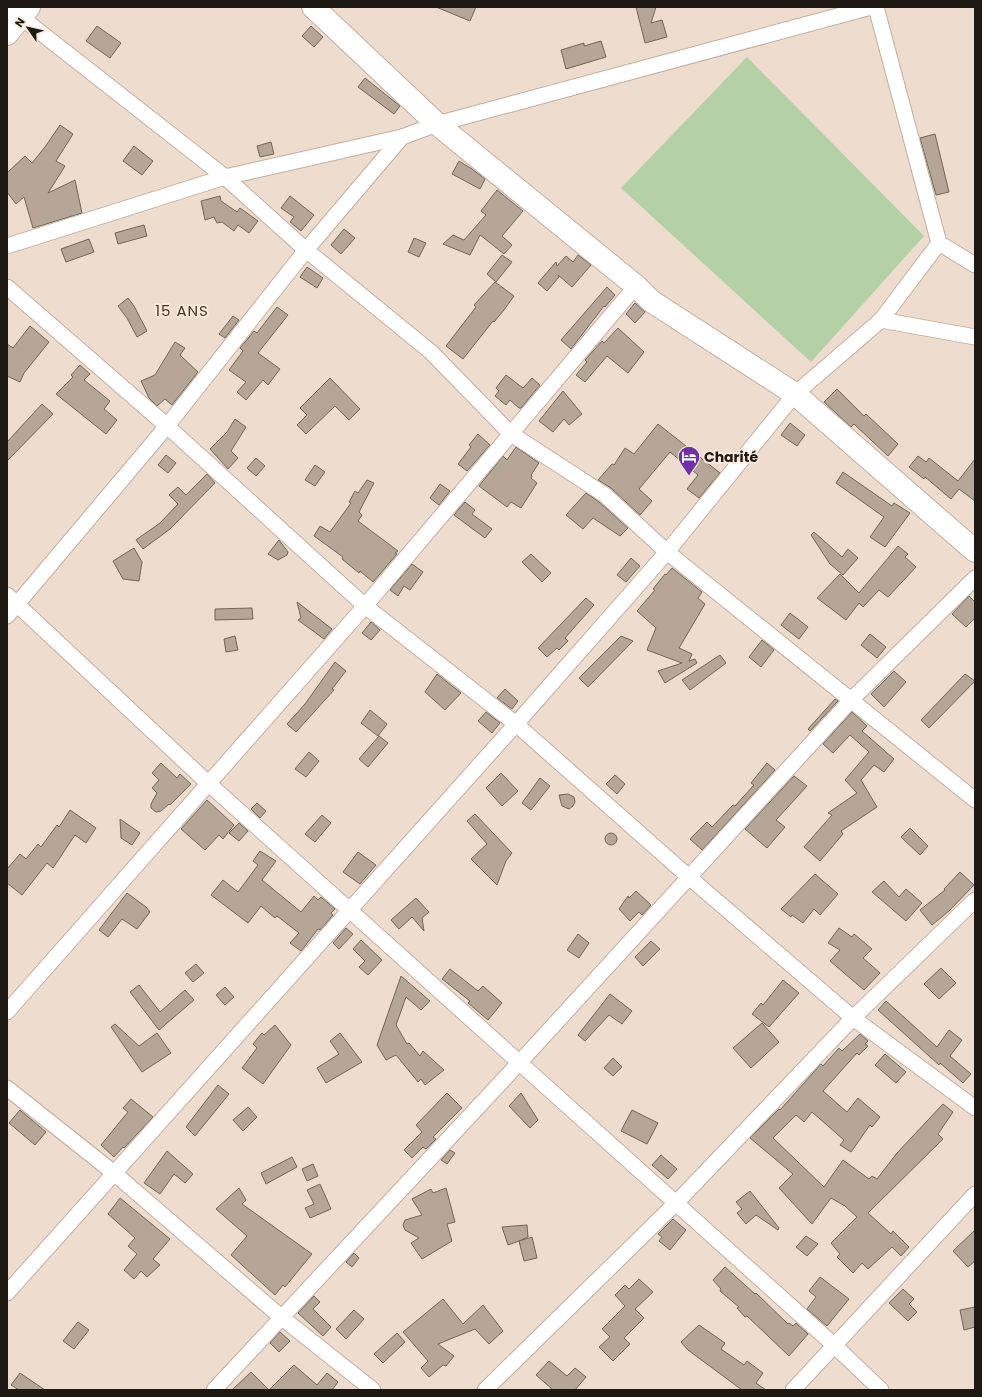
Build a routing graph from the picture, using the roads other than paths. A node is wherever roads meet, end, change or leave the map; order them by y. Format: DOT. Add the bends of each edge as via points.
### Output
graph roads {
  1 [pos="313,7"];
  2 [pos="871,7"];
  3 [pos="876,7"];
  4 [pos="19,10"];
  5 [pos="7,34"];
  6 [pos="437,124"];
  7 [pos="402,137"];
  8 [pos="225,177"];
  9 [pos="938,243"];
  10 [pos="7,246"];
  11 [pos="306,250"];
  12 [pos="975,265"];
  13 [pos="636,286"];
  14 [pos="7,287"];
  15 [pos="881,320"];
  16 [pos="975,337"];
  17 [pos="795,394"];
  18 [pos="167,426"];
  19 [pos="510,434"];
  20 [pos="975,551"];
  21 [pos="667,552"];
  22 [pos="975,578"];
  23 [pos="12,599"];
  24 [pos="365,606"];
  25 [pos="7,616"];
  26 [pos="852,699"];
  27 [pos="516,724"];
  28 [pos="209,784"];
  29 [pos="975,800"];
  30 [pos="690,878"];
  31 [pos="975,900"];
  32 [pos="350,909"];
  33 [pos="7,1012"];
  34 [pos="853,1018"];
  35 [pos="520,1062"];
  36 [pos="7,1088"];
  37 [pos="975,1108"];
  38 [pos="114,1173"];
  39 [pos="975,1194"];
  40 [pos="676,1203"];
  41 [pos="7,1293"];
  42 [pos="281,1317"];
  43 [pos="834,1345"];
  44 [pos="214,1390"];
  45 [pos="373,1390"];
  46 [pos="485,1390"];
  47 [pos="793,1390"];
  48 [pos="881,1390"];
  1 -- 6 [label="main road"];
  2 -- 6 [label="street"];
  3 -- 9 [label="street"];
  4 -- 5 [label="main road"];
  4 -- 8 [label="street"];
  6 -- 7 [label="street"];
  6 -- 13 [label="main road"];
  7 -- 8 [label="street"];
  7 -- 11 [label="street"];
  8 -- 10 [label="street"];
  8 -- 11 [label="street"];
  9 -- 12 [label="street"];
  9 -- 15 [label="street"];
  11 -- 18 [label="street"];
  11 -- 19 [label="street" via="431,352"];
  13 -- 17 [label="main road" via="651,301"];
  13 -- 19 [label="street"];
  14 -- 18 [label="street"];
  15 -- 16 [label="street"];
  15 -- 17 [label="street"];
  17 -- 20 [label="main road"];
  17 -- 21 [label="street"];
  18 -- 23 [label="street"];
  18 -- 24 [label="street"];
  19 -- 21 [label="street" via="605,495"];
  19 -- 24 [label="street"];
  21 -- 26 [label="street"];
  21 -- 27 [label="street"];
  22 -- 26 [label="street"];
  23 -- 25 [label="street"];
  23 -- 28 [label="street"];
  24 -- 27 [label="street"];
  24 -- 28 [label="street"];
  26 -- 29 [label="street"];
  26 -- 30 [label="street"];
  27 -- 30 [label="street"];
  27 -- 32 [label="street"];
  28 -- 32 [label="street"];
  28 -- 33 [label="street"];
  30 -- 34 [label="street"];
  30 -- 35 [label="street"];
  31 -- 34 [label="street"];
  32 -- 35 [label="street"];
  32 -- 38 [label="street"];
  34 -- 37 [label="street"];
  34 -- 40 [label="street"];
  35 -- 40 [label="street"];
  35 -- 42 [label="street"];
  36 -- 38 [label="street"];
  38 -- 41 [label="street"];
  38 -- 42 [label="street"];
  39 -- 43 [label="street"];
  40 -- 43 [label="street"];
  40 -- 46 [label="street"];
  42 -- 44 [label="street"];
  42 -- 45 [label="street"];
  43 -- 47 [label="street"];
  43 -- 48 [label="street"];
}
